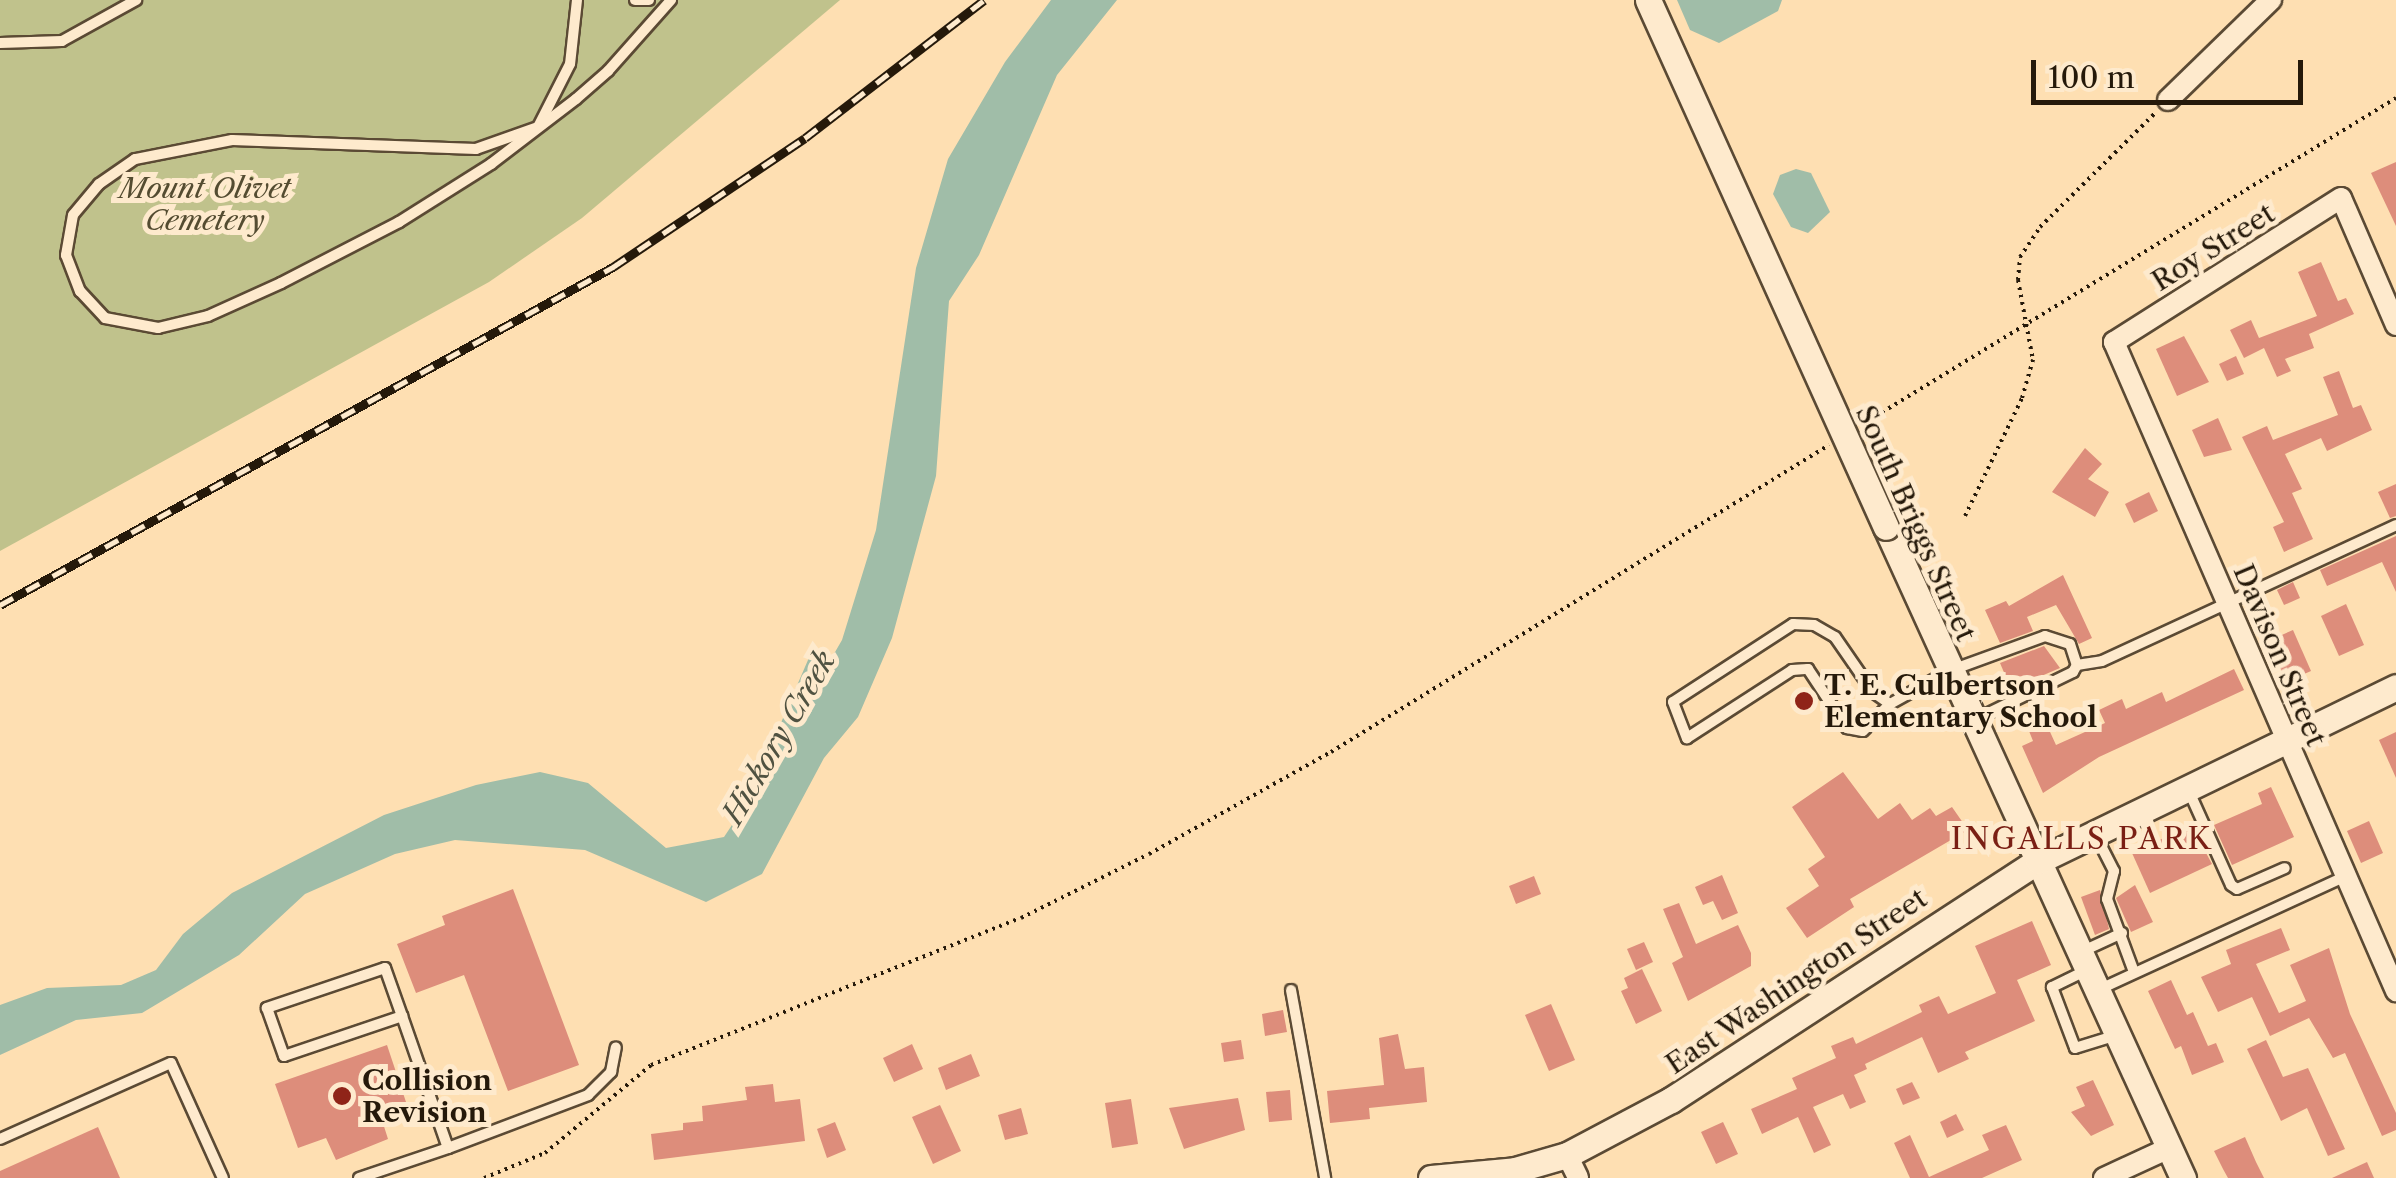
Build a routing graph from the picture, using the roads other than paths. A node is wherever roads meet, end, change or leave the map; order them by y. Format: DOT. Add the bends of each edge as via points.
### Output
graph roads {
  1 [pos="136,0"];
  2 [pos="578,0"];
  3 [pos="635,0"];
  4 [pos="650,0"];
  5 [pos="671,0"];
  6 [pos="1648,0"];
  7 [pos="2271,0"];
  8 [pos="0,44"];
  9 [pos="2168,100"];
  10 [pos="538,127"];
  11 [pos="2396,325"];
  12 [pos="2114,342"];
  13 [pos="2396,525"];
  14 [pos="2228,604"];
  15 [pos="2078,666"];
  16 [pos="1949,671"];
  17 [pos="2396,687"];
  18 [pos="1890,704"];
  19 [pos="1972,721"];
  20 [pos="2286,739"];
  21 [pos="2187,786"];
  22 [pos="2094,831"];
  23 [pos="2038,861"];
  24 [pos="2285,868"];
  25 [pos="2346,876"];
  26 [pos="2122,932"];
  27 [pos="2088,971"];
  28 [pos="2134,972"];
  29 [pos="1291,990"];
  30 [pos="2396,991"];
  31 [pos="402,1016"];
  32 [pos="2118,1035"];
  33 [pos="616,1047"];
  34 [pos="0,1140"];
  35 [pos="448,1148"];
  36 [pos="2169,1148"];
  37 [pos="1573,1167"];
  38 [pos="224,1178"];
  39 [pos="359,1178"];
  40 [pos="1325,1178"];
  41 [pos="1431,1178"];
  42 [pos="2104,1178"];
  43 [pos="2183,1178"];
  1 -- 8 [label="lane" via="62,41"];
  2 -- 10 [label="lane" via="570,64"];
  3 -- 4 [label="lane"];
  5 -- 10 [label="lane" via="608,71"];
  6 -- 16 [label="street, South Briggs Street, bridge"];
  7 -- 9 [label="street"];
  10 -- 10 [label="lane" via="399,222 194,320 138,328 106,318 80,291 66,256 73,216 84,200 115,170 159,152 271,139 476,150"];
  11 -- 12 [label="street, Roy Street" via="2340,198"];
  12 -- 14 [label="street, Davison Street"];
  13 -- 14 [label="lane"];
  14 -- 15 [label="lane"];
  14 -- 20 [label="street, Davison Street"];
  15 -- 16 [label="lane" via="2070,644 2053,634"];
  15 -- 19 [label="lane"];
  16 -- 18 [label="lane"];
  16 -- 19 [label="street, South Briggs Street"];
  17 -- 20 [label="street, East Washington Street"];
  18 -- 18 [label="lane" via="1873,692 1835,637 1804,624 1793,624 1673,702 1687,738 1792,670 1808,668 1817,676 1847,728 1876,724"];
  19 -- 23 [label="street, South Briggs Street"];
  20 -- 21 [label="street, East Washington Street"];
  20 -- 25 [label="street, Davison Street"];
  21 -- 22 [label="street, East Washington Street"];
  21 -- 24 [label="lane" via="2231,885 2237,890"];
  22 -- 23 [label="street, East Washington Street"];
  22 -- 26 [label="lane" via="2114,871 2107,898"];
  23 -- 27 [label="street, South Briggs Street"];
  23 -- 37 [label="street, East Washington Street"];
  25 -- 28 [label="lane"];
  25 -- 30 [label="street, Davison Street"];
  26 -- 27 [label="lane"];
  26 -- 28 [label="lane"];
  27 -- 28 [label="lane"];
  27 -- 32 [label="street, South Briggs Street"];
  27 -- 32 [label="lane" via="2052,987 2050,996 2074,1048"];
  29 -- 40 [label="lane"];
  31 -- 31 [label="lane" via="284,1056 266,1008 386,968"];
  31 -- 35 [label="lane"];
  32 -- 36 [label="street, South Briggs Street"];
  33 -- 35 [label="lane" via="611,1072 588,1095"];
  34 -- 38 [label="lane" via="171,1063"];
  35 -- 39 [label="lane"];
  36 -- 42 [label="street"];
  36 -- 43 [label="street, South Briggs Street"];
  37 -- 41 [label="street, East Washington Street"];
}
